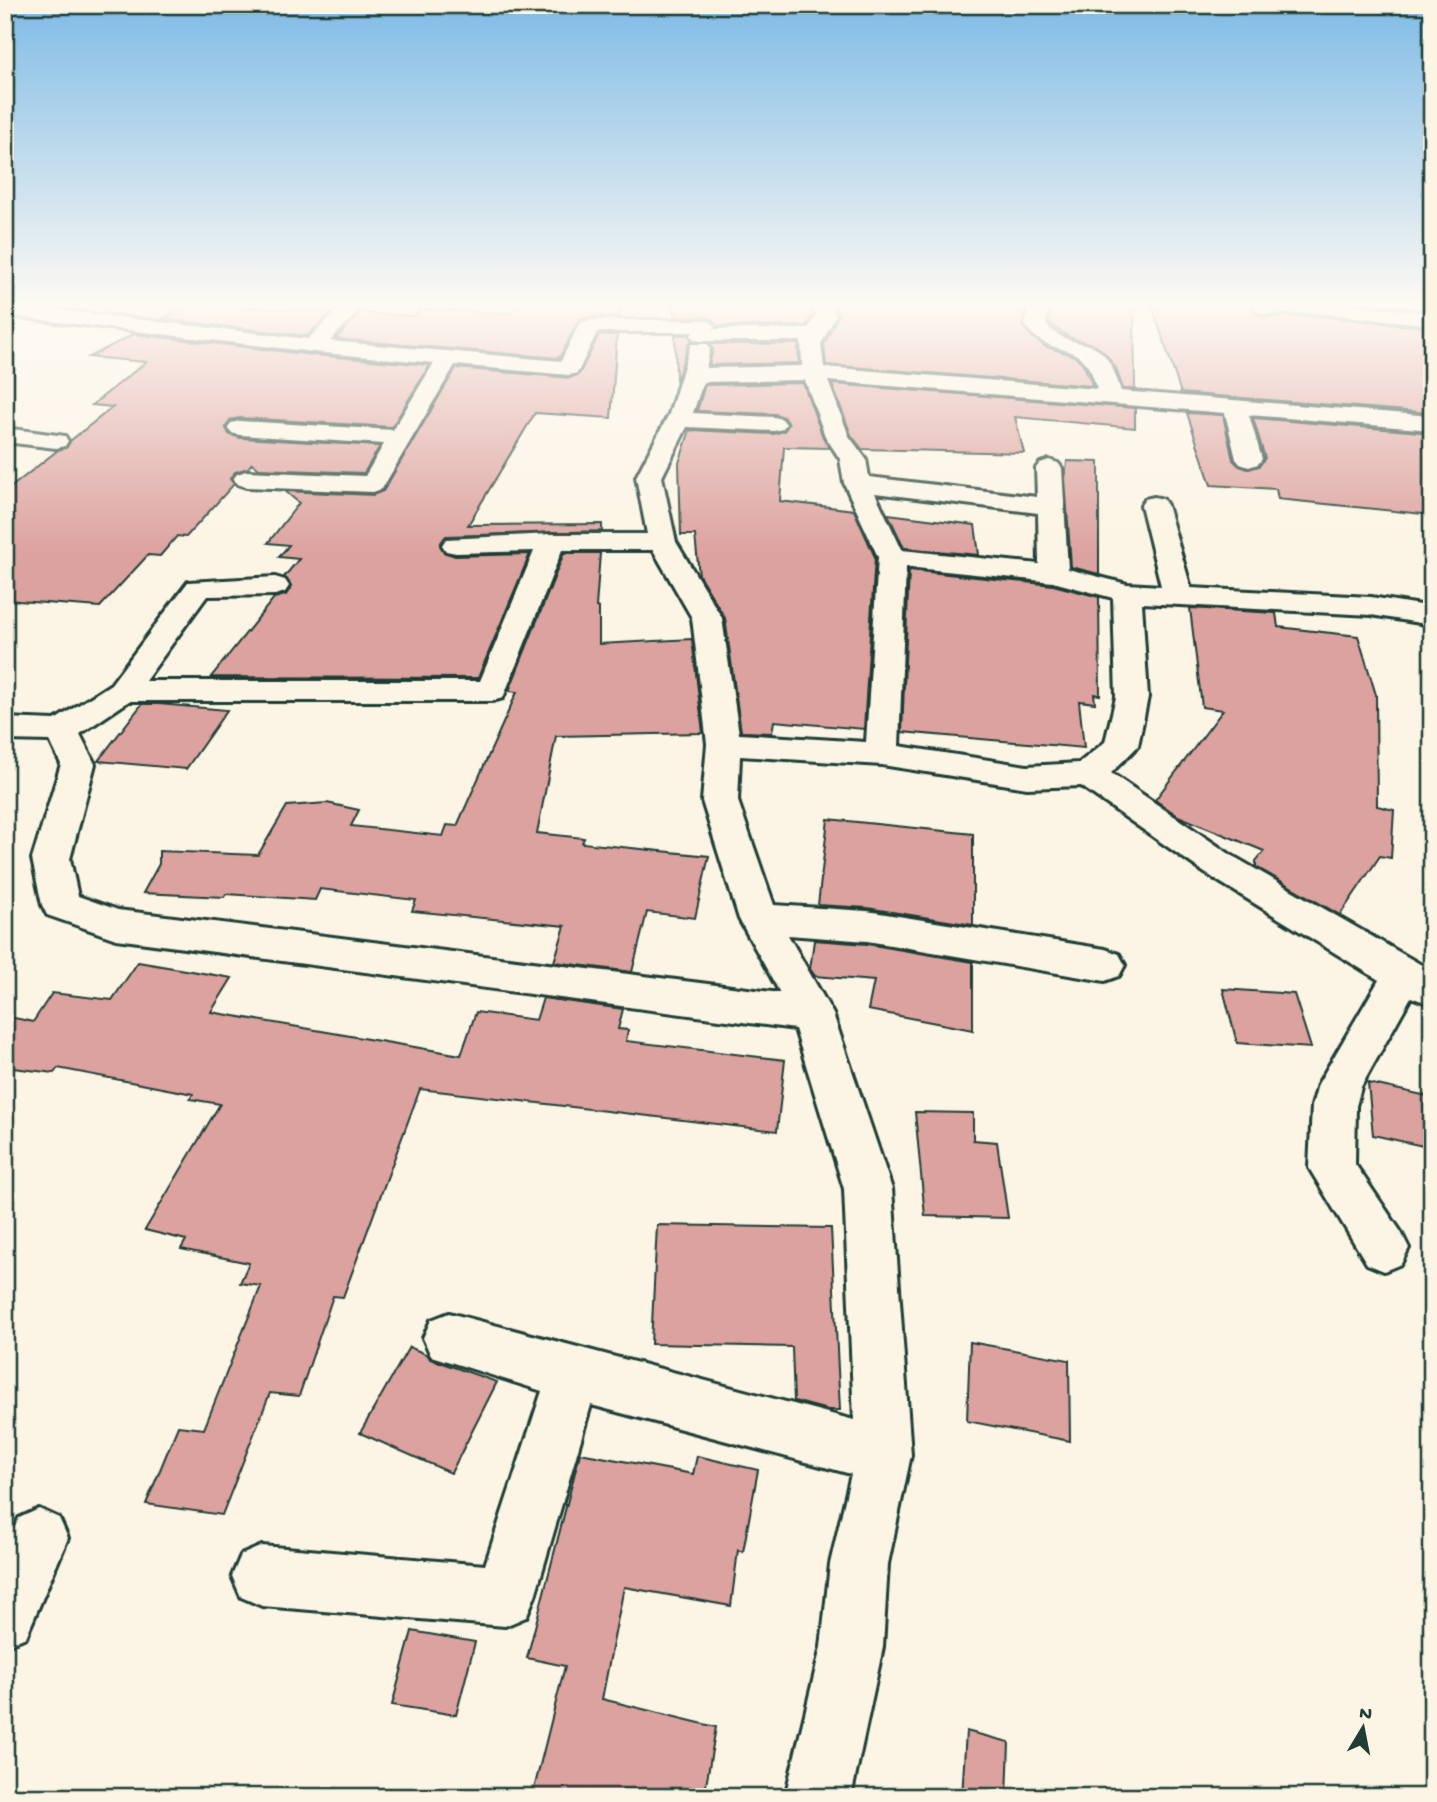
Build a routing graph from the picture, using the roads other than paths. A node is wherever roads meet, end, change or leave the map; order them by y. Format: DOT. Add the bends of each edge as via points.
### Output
graph roads {
  1 [pos="431,387"];
  2 [pos="689,387"];
  3 [pos="819,387"];
  4 [pos="988,387"];
  5 [pos="1108,387"];
  6 [pos="1111,397"];
  7 [pos="1235,407"];
  8 [pos="677,419"];
  9 [pos="1432,423"];
  10 [pos="774,424"];
  11 [pos="240,429"];
  12 [pos="5,435"];
  13 [pos="400,439"];
  14 [pos="56,441"];
  15 [pos="1249,458"];
  16 [pos="1049,468"];
  17 [pos="246,479"];
  18 [pos="858,483"];
  19 [pos="1154,505"];
  20 [pos="1049,506"];
  21 [pos="551,542"];
  22 [pos="662,542"];
  23 [pos="456,545"];
  24 [pos="892,557"];
  25 [pos="1054,574"];
  26 [pos="275,586"];
  27 [pos="1127,593"];
  28 [pos="1178,595"];
  29 [pos="1432,616"];
  30 [pos="122,691"];
  31 [pos="5,729"];
  32 [pos="62,731"];
  33 [pos="723,744"];
  34 [pos="882,754"];
  35 [pos="1088,774"];
  36 [pos="759,919"];
  37 [pos="1105,965"];
  38 [pos="1417,982"];
  39 [pos="812,1014"];
  40 [pos="1384,1248"];
  41 [pos="449,1338"];
  42 [pos="574,1374"];
  43 [pos="883,1455"];
  44 [pos="39,1538"];
  45 [pos="262,1576"];
  46 [pos="5,1616"];
  47 [pos="818,1797"];
  1 -- 13 [label="street"];
  2 -- 8 [label="street"];
  3 -- 18 [label="street" via="837,436 853,459"];
  4 -- 6 [label="street"];
  5 -- 6 [label="street"];
  6 -- 7 [label="street"];
  7 -- 9 [label="street"];
  7 -- 15 [label="street"];
  8 -- 10 [label="street"];
  8 -- 22 [label="street" via="649,477"];
  11 -- 13 [label="street"];
  12 -- 14 [label="street"];
  13 -- 17 [label="street" via="373,484"];
  16 -- 20 [label="street"];
  18 -- 20 [label="street"];
  18 -- 24 [label="street"];
  19 -- 28 [label="street"];
  20 -- 25 [label="street"];
  21 -- 22 [label="street"];
  21 -- 23 [label="street"];
  21 -- 30 [label="street" via="492,691"];
  22 -- 33 [label="street" via="707,618"];
  24 -- 25 [label="street"];
  24 -- 34 [label="street"];
  25 -- 27 [label="street"];
  26 -- 30 [label="street" via="198,588"];
  27 -- 28 [label="street"];
  27 -- 35 [label="street" via="1132,697 1121,746"];
  28 -- 29 [label="street" via="1371,606"];
  30 -- 32 [label="street"];
  31 -- 32 [label="street"];
  32 -- 39 [label="street" via="78,764 51,859 61,905 116,923"];
  33 -- 34 [label="street"];
  33 -- 36 [label="street" via="720,801"];
  34 -- 35 [label="street" via="1027,777"];
  35 -- 38 [label="street" via="1218,863"];
  36 -- 37 [label="street" via="867,926"];
  36 -- 39 [label="street"];
  38 -- 40 [label="street" via="1340,1084 1334,1106 1332,1168"];
  39 -- 43 [label="street" via="868,1189"];
  41 -- 42 [label="street"];
  42 -- 43 [label="street"];
  42 -- 45 [label="street" via="505,1596"];
  43 -- 47 [label="street" via="859,1564 852,1647"];
  44 -- 46 [label="street"];
}
